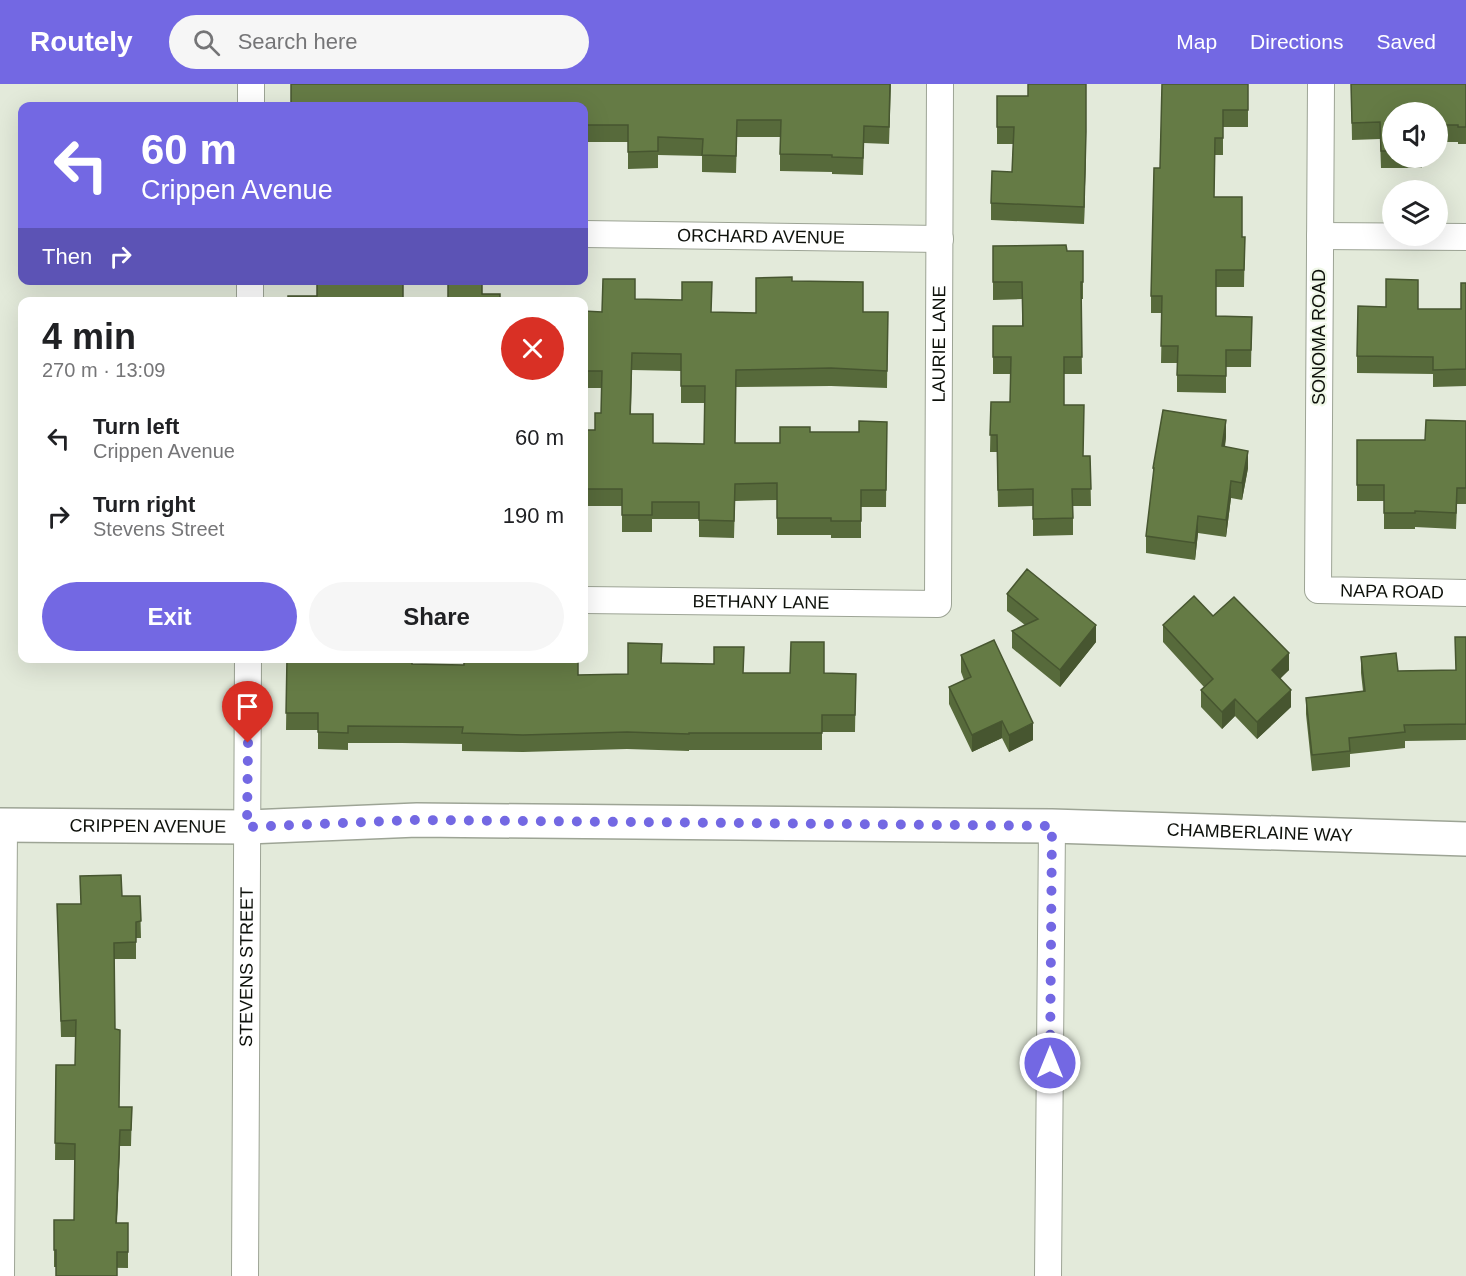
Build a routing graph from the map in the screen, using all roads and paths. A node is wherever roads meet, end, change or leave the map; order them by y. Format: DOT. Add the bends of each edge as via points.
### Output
graph roads {
  1 [pos="251,84"];
  2 [pos="940,84"];
  3 [pos="1321,84"];
  4 [pos="251,102"];
  5 [pos="588,234"];
  6 [pos="1320,236"];
  7 [pos="1466,237"];
  8 [pos="940,238"];
  9 [pos="1318,590"];
  10 [pos="1466,592"];
  11 [pos="588,600"];
  12 [pos="938,604"];
  13 [pos="248,663"];
  14 [pos="2,826"];
  15 [pos="1052,826"];
  16 [pos="247,827"];
  17 [pos="1466,838"];
  18 [pos="1,1276"];
  19 [pos="245,1276"];
  20 [pos="1048,1276"];
  1 -- 4 [label="street"];
  2 -- 8 [label="street, LAURIE LANE"];
  3 -- 6 [label="street, SONOMA ROAD"];
  5 -- 8 [label="street, ORCHARD AVENUE"];
  6 -- 7 [label="street"];
  6 -- 9 [label="street, SONOMA ROAD"];
  8 -- 12 [label="street, LAURIE LANE"];
  9 -- 10 [label="street, NAPA ROAD"];
  11 -- 12 [label="street, BETHANY LANE"];
  13 -- 16 [label="street, STEVENS STREET"];
  14 -- 16 [label="main road, CRIPPEN AVENUE"];
  14 -- 18 [label="street"];
  15 -- 16 [label="main road, CRIPPEN AVENUE" via="417,820"];
  15 -- 17 [label="main road, CHAMBERLAINE WAY"];
  15 -- 20 [label="street"];
  16 -- 19 [label="street, STEVENS STREET"];
}
